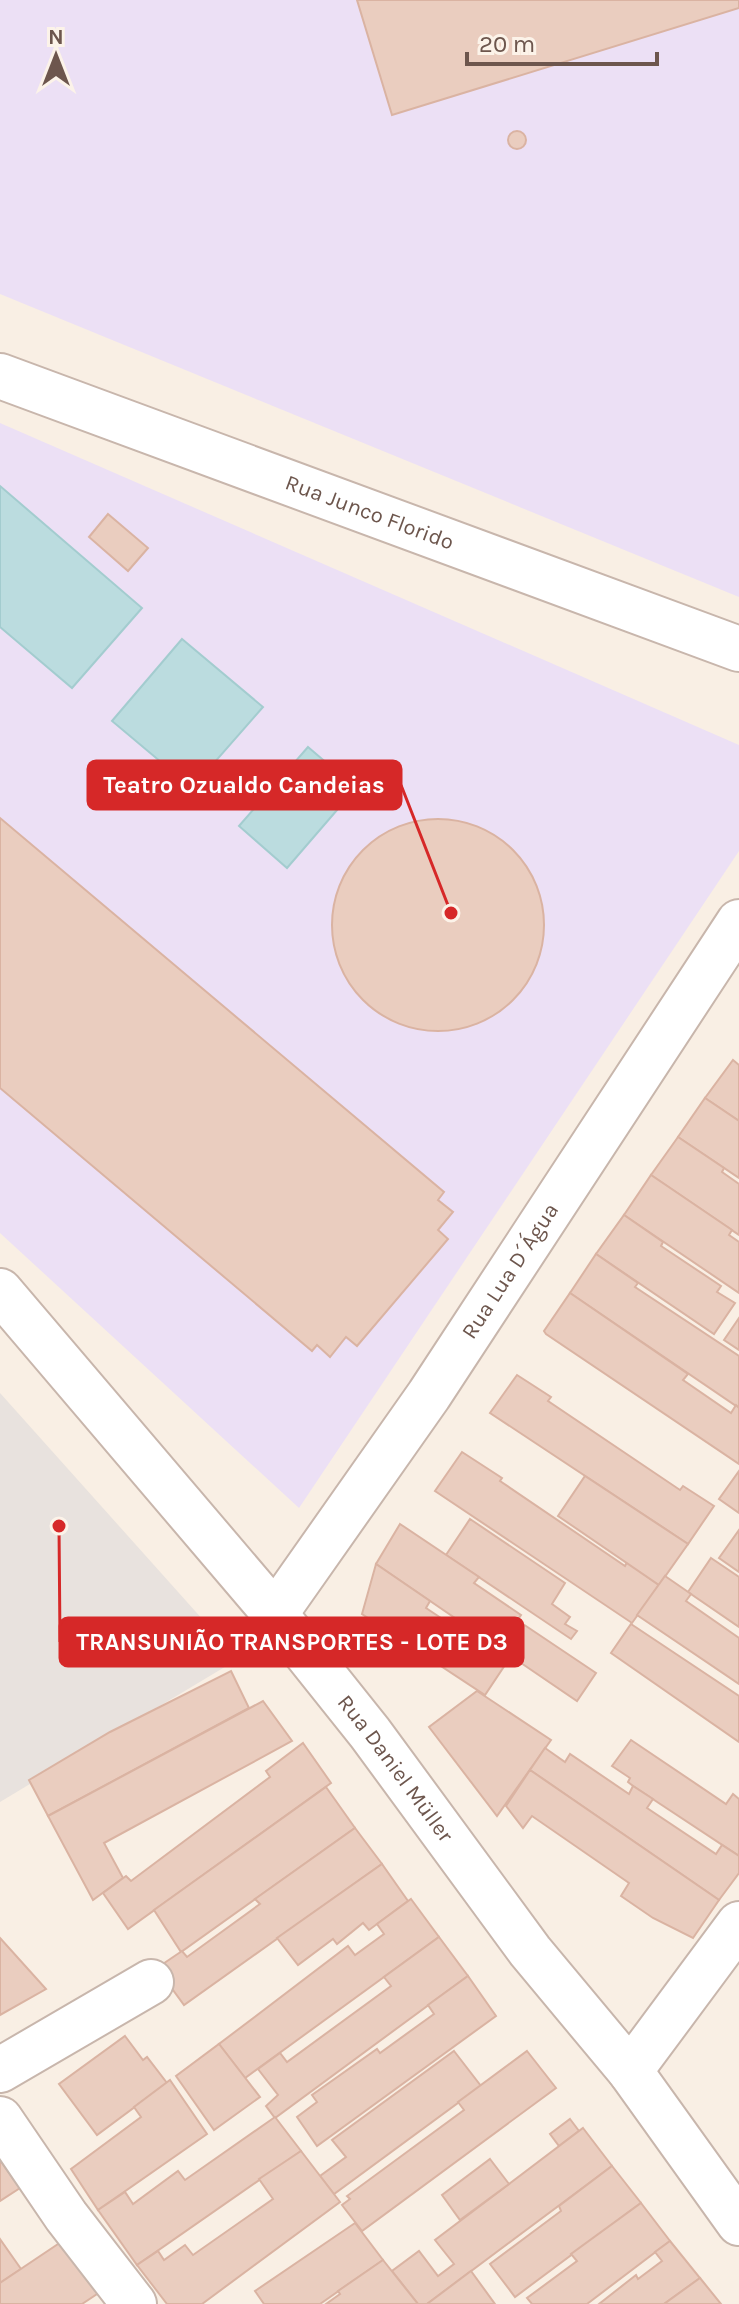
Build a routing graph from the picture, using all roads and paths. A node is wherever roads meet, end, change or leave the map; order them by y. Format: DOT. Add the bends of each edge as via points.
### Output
graph roads {
  1 [pos="0,376"];
  2 [pos="739,649"];
  3 [pos="739,922"];
  4 [pos="0,1291"];
  5 [pos="275,1614"];
  6 [pos="739,1924"];
  7 [pos="151,1982"];
  8 [pos="0,2070"];
  9 [pos="630,2071"];
  10 [pos="0,2119"];
  11 [pos="739,2223"];
  12 [pos="134,2304"];
  1 -- 2 [label="street, Rua Junco Florido"];
  3 -- 5 [label="street, Rua Lua D´Água" via="429,1395"];
  4 -- 5 [label="street, Rua Daniel Müller"];
  5 -- 9 [label="street, Rua Daniel Müller" via="530,1951"];
  6 -- 9 [label="street"];
  7 -- 8 [label="street"];
  9 -- 11 [label="street, Rua Daniel Müller"];
  10 -- 12 [label="street"];
}
